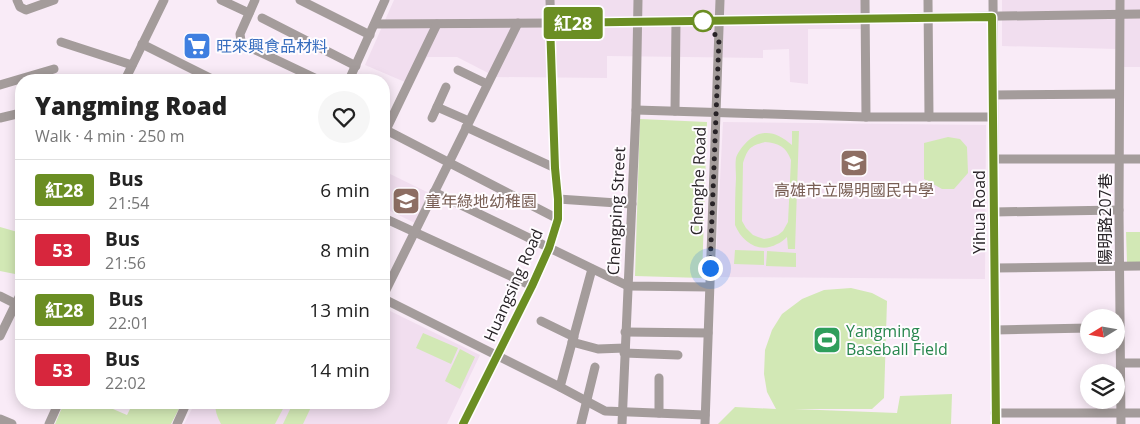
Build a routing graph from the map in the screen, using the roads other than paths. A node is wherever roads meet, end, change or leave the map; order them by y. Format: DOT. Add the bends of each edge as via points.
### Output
graph roads {
  1 [pos="17,0"];
  2 [pos="54,0"];
  3 [pos="164,0"];
  4 [pos="221,0"];
  5 [pos="255,0"];
  6 [pos="300,0"];
  7 [pos="385,0"];
  8 [pos="550,0"];
  9 [pos="638,0"];
  10 [pos="720,0"];
  11 [pos="865,0"];
  12 [pos="928,0"];
  13 [pos="993,0"];
  14 [pos="1120,0"];
  15 [pos="249,13"];
  16 [pos="1120,14"];
  17 [pos="1140,14"];
  18 [pos="992,17"];
  19 [pos="262,18"];
  20 [pos="866,18"];
  21 [pos="927,18"];
  22 [pos="676,21"];
  23 [pos="719,21"];
  24 [pos="637,22"];
  25 [pos="518,23"];
  26 [pos="550,23"];
  27 [pos="375,24"];
  28 [pos="437,24"];
  29 [pos="370,35"];
  30 [pos="61,42"];
  31 [pos="142,44"];
  32 [pos="132,65"];
  33 [pos="356,66"];
  34 [pos="54,69"];
  35 [pos="458,70"];
  36 [pos="37,74"];
  37 [pos="127,74"];
  38 [pos="202,74"];
  39 [pos="306,74"];
  40 [pos="352,74"];
  41 [pos="15,81"];
  42 [pos="487,84"];
  43 [pos="0,85"];
  44 [pos="446,87"];
  45 [pos="1119,94"];
  46 [pos="993,95"];
  47 [pos="437,107"];
  48 [pos="636,110"];
  49 [pos="675,112"];
  50 [pos="716,113"];
  51 [pos="15,114"];
  52 [pos="993,116"];
  53 [pos="866,117"];
  54 [pos="929,117"];
  55 [pos="0,118"];
  56 [pos="432,118"];
  57 [pos="390,122"];
  58 [pos="468,124"];
  59 [pos="390,134"];
  60 [pos="994,159"];
  61 [pos="1119,160"];
  62 [pos="1140,160"];
  63 [pos="449,162"];
  64 [pos="555,168"];
  65 [pos="434,192"];
  66 [pos="558,199"];
  67 [pos="632,204"];
  68 [pos="1119,210"];
  69 [pos="994,212"];
  70 [pos="558,219"];
  71 [pos="390,221"];
  72 [pos="414,232"];
  73 [pos="549,248"];
  74 [pos="1120,266"];
  75 [pos="1140,266"];
  76 [pos="994,268"];
  77 [pos="592,269"];
  78 [pos="390,282"];
  79 [pos="532,286"];
  80 [pos="628,286"];
  81 [pos="709,287"];
  82 [pos="0,296"];
  83 [pos="390,302"];
  84 [pos="15,304"];
  85 [pos="15,306"];
  86 [pos="1119,309"];
  87 [pos="541,322"];
  88 [pos="1080,328"];
  89 [pos="995,330"];
  90 [pos="625,332"];
  91 [pos="708,334"];
  92 [pos="0,336"];
  93 [pos="573,340"];
  94 [pos="625,350"];
  95 [pos="1120,354"];
  96 [pos="678,355"];
  97 [pos="498,356"];
  98 [pos="1121,363"];
  99 [pos="1140,363"];
  100 [pos="595,367"];
  101 [pos="659,378"];
  102 [pos="560,387"];
  103 [pos="586,401"];
  104 [pos="56,409"];
  105 [pos="184,409"];
  106 [pos="622,411"];
  107 [pos="1121,412"];
  108 [pos="662,413"];
  109 [pos="995,413"];
  110 [pos="1140,413"];
  111 [pos="0,419"];
  112 [pos="705,419"];
  113 [pos="12,424"];
  114 [pos="49,424"];
  115 [pos="177,424"];
  116 [pos="463,424"];
  117 [pos="581,424"];
  118 [pos="622,424"];
  119 [pos="664,424"];
  120 [pos="996,424"];
  121 [pos="1121,424"];
  1 -- 2 [label="street" via="26,10"];
  3 -- 31 [label="street"];
  4 -- 15 [label="street"];
  5 -- 15 [label="street"];
  6 -- 29 [label="street"];
  7 -- 27 [label="street"];
  8 -- 26 [label="street, Huangsing Road"];
  9 -- 24 [label="street, Chengping Street"];
  10 -- 23 [label="street, Chenghe Road"];
  11 -- 20 [label="street"];
  12 -- 21 [label="street"];
  13 -- 18 [label="street, Yihua Road"];
  14 -- 16 [label="street, 陽明路207巷"];
  15 -- 39 [label="street" via="240,41"];
  16 -- 17 [label="street"];
  16 -- 18 [label="street"];
  16 -- 45 [label="street, 陽明路207巷"];
  18 -- 21 [label="street"];
  18 -- 46 [label="street, Yihua Road"];
  19 -- 33 [label="street"];
  20 -- 21 [label="street"];
  20 -- 23 [label="street"];
  20 -- 53 [label="street"];
  21 -- 54 [label="street"];
  22 -- 23 [label="street"];
  22 -- 24 [label="street"];
  22 -- 49 [label="street"];
  23 -- 50 [label="street, Chenghe Road"];
  24 -- 26 [label="street"];
  24 -- 48 [label="street, Chengping Street"];
  25 -- 26 [label="street"];
  25 -- 28 [label="street"];
  25 -- 42 [label="street"];
  26 -- 64 [label="street, Huangsing Road"];
  27 -- 28 [label="street"];
  27 -- 29 [label="street"];
  28 -- 57 [label="street"];
  29 -- 33 [label="street"];
  30 -- 32 [label="street"];
  31 -- 32 [label="street"];
  31 -- 38 [label="street"];
  32 -- 37 [label="street"];
  33 -- 40 [label="street"];
  34 -- 36 [label="street"];
  35 -- 42 [label="street"];
  41 -- 43 [label="street"];
  42 -- 58 [label="street"];
  44 -- 47 [label="street"];
  45 -- 46 [label="street"];
  45 -- 61 [label="street, 陽明路207巷"];
  46 -- 52 [label="street, Yihua Road"];
  47 -- 56 [label="street"];
  47 -- 58 [label="street"];
  48 -- 49 [label="street"];
  48 -- 67 [label="street, Chengping Street"];
  49 -- 50 [label="street"];
  50 -- 53 [label="street"];
  50 -- 81 [label="street, Chenghe Road"];
  51 -- 55 [label="street"];
  52 -- 54 [label="street"];
  52 -- 60 [label="street, Yihua Road"];
  53 -- 54 [label="street"];
  58 -- 63 [label="street"];
  58 -- 64 [label="street"];
  59 -- 63 [label="street"];
  60 -- 61 [label="street"];
  60 -- 69 [label="street, Yihua Road"];
  61 -- 62 [label="street"];
  61 -- 68 [label="street, 陽明路207巷"];
  63 -- 65 [label="street"];
  63 -- 70 [label="street"];
  64 -- 66 [label="street, Huangsing Road"];
  65 -- 72 [label="street"];
  65 -- 73 [label="street"];
  66 -- 67 [label="street"];
  66 -- 70 [label="street, Huangsing Road"];
  67 -- 80 [label="street, Chengping Street"];
  68 -- 69 [label="street"];
  68 -- 74 [label="street, 陽明路207巷"];
  69 -- 76 [label="street, Yihua Road"];
  70 -- 73 [label="street, Huangsing Road"];
  71 -- 72 [label="street"];
  72 -- 78 [label="street"];
  72 -- 79 [label="street"];
  73 -- 77 [label="street"];
  73 -- 79 [label="street, Huangsing Road"];
  74 -- 75 [label="street"];
  74 -- 76 [label="street"];
  74 -- 86 [label="street, 陽明路207巷"];
  76 -- 89 [label="street, Yihua Road"];
  77 -- 80 [label="street"];
  77 -- 93 [label="street"];
  79 -- 97 [label="street, Huangsing Road"];
  80 -- 81 [label="street"];
  80 -- 90 [label="street, Chengping Street"];
  81 -- 91 [label="street, Chenghe Road"];
  82 -- 84 [label="street"];
  83 -- 97 [label="street"];
  85 -- 92 [label="street"];
  87 -- 93 [label="street"];
  88 -- 89 [label="street"];
  89 -- 109 [label="street, Yihua Road"];
  90 -- 91 [label="street"];
  90 -- 94 [label="street, Chengping Street"];
  91 -- 112 [label="street, Chenghe Road"];
  93 -- 94 [label="street" via="598,348"];
  93 -- 102 [label="street"];
  94 -- 96 [label="street"];
  94 -- 106 [label="street, Chengping Street"];
  95 -- 98 [label="street, 陽明路207巷"];
  97 -- 102 [label="street"];
  97 -- 116 [label="street, Huangsing Road"];
  98 -- 99 [label="street"];
  98 -- 107 [label="street, 陽明路207巷"];
  100 -- 103 [label="street"];
  101 -- 108 [label="street"];
  102 -- 103 [label="street"];
  103 -- 106 [label="street" via="604,411"];
  103 -- 117 [label="street"];
  104 -- 114 [label="street"];
  105 -- 115 [label="street"];
  106 -- 108 [label="street"];
  106 -- 118 [label="street, Chengping Street"];
  107 -- 109 [label="street"];
  107 -- 110 [label="street"];
  107 -- 121 [label="street, 陽明路207巷"];
  108 -- 112 [label="street"];
  108 -- 119 [label="street"];
  109 -- 120 [label="street, Yihua Road"];
  111 -- 113 [label="street"];
}
